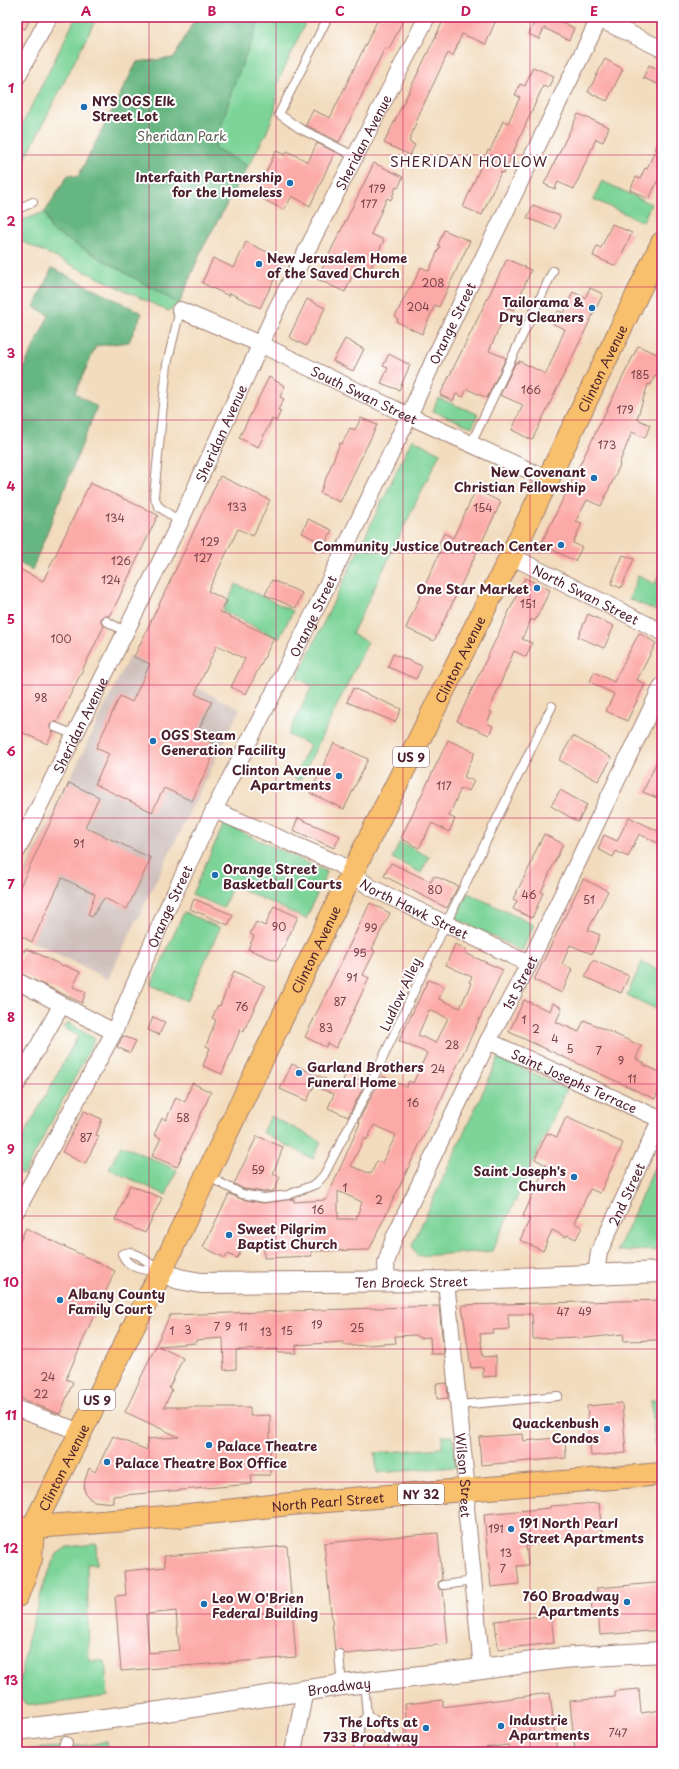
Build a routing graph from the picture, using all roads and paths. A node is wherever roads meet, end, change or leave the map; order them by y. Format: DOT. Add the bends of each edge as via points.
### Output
graph roads {
  1 [pos="49,17"];
  2 [pos="328,17"];
  3 [pos="427,17"];
  4 [pos="598,18"];
  5 [pos="662,49"];
  6 [pos="17,77"];
  7 [pos="356,157"];
  8 [pos="33,202"];
  9 [pos="17,208"];
  10 [pos="662,243"];
  11 [pos="553,271"];
  12 [pos="180,310"];
  13 [pos="260,344"];
  14 [pos="409,416"];
  15 [pos="471,444"];
  16 [pos="548,478"];
  17 [pos="180,522"];
  18 [pos="511,556"];
  19 [pos="106,621"];
  20 [pos="126,632"];
  21 [pos="662,632"];
  22 [pos="662,686"];
  23 [pos="552,706"];
  24 [pos="55,727"];
  25 [pos="75,735"];
  26 [pos="214,810"];
  27 [pos="17,851"];
  28 [pos="351,874"];
  29 [pos="446,924"];
  30 [pos="529,964"];
  31 [pos="17,981"];
  32 [pos="61,1006"];
  33 [pos="114,1032"];
  34 [pos="488,1041"];
  35 [pos="17,1084"];
  36 [pos="661,1119"];
  37 [pos="206,1176"];
  38 [pos="17,1210"];
  39 [pos="161,1272"];
  40 [pos="662,1272"];
  41 [pos="596,1274"];
  42 [pos="446,1281"];
  43 [pos="387,1282"];
  44 [pos="558,1396"];
  45 [pos="459,1405"];
  46 [pos="17,1409"];
  47 [pos="81,1432"];
  48 [pos="662,1474"];
  49 [pos="467,1491"];
  50 [pos="25,1528"];
  51 [pos="17,1545"];
  52 [pos="474,1581"];
  53 [pos="442,1585"];
  54 [pos="17,1596"];
  55 [pos="662,1652"];
  56 [pos="339,1654"];
  57 [pos="482,1669"];
  58 [pos="364,1682"];
  59 [pos="342,1684"];
  60 [pos="306,1690"];
  61 [pos="367,1716"];
  62 [pos="17,1730"];
  63 [pos="293,1752"];
  64 [pos="358,1752"];
  65 [pos="394,1752"];
  1 -- 6 [label="street"];
  2 -- 7 [label="lane" via="279,114 299,128"];
  3 -- 7 [label="street, Sheridan Avenue"];
  4 -- 5 [label="street"];
  4 -- 14 [label="street, Orange Street" via="435,356"];
  7 -- 13 [label="street, Sheridan Avenue"];
  8 -- 9 [label="lane"];
  10 -- 16 [label="main road, Clinton Avenue / US 9"];
  11 -- 15 [label="lane"];
  12 -- 13 [label="street, South Swan Street"];
  12 -- 17 [label="lane" via="167,364 154,496 158,506"];
  13 -- 14 [label="street, South Swan Street"];
  13 -- 17 [label="street, Sheridan Avenue"];
  14 -- 15 [label="street, South Swan Street"];
  14 -- 26 [label="street, Orange Street" via="304,633"];
  15 -- 16 [label="street, South Swan Street"];
  16 -- 18 [label="main road, Clinton Avenue / US 9"];
  17 -- 20 [label="street, Sheridan Avenue"];
  18 -- 21 [label="street, North Swan Street"];
  18 -- 28 [label="main road, Clinton Avenue / US 9"];
  19 -- 20 [label="lane"];
  20 -- 25 [label="street, Sheridan Avenue"];
  22 -- 30 [label="street, 1st Street"];
  23 -- 29 [label="lane, Ludlow Alley"];
  24 -- 25 [label="lane"];
  25 -- 27 [label="street, Sheridan Avenue"];
  26 -- 28 [label="street, North Hawk Street" via="336,863"];
  26 -- 33 [label="street, Orange Street" via="167,909"];
  28 -- 29 [label="street, North Hawk Street" via="370,887"];
  28 -- 37 [label="main road, Clinton Avenue / US 9"];
  29 -- 30 [label="street, North Hawk Street"];
  29 -- 37 [label="lane, Ludlow Alley" via="365,1096 320,1180 288,1195 264,1198 242,1194"];
  30 -- 34 [label="street, 1st Street"];
  31 -- 32 [label="street"];
  32 -- 33 [label="street"];
  32 -- 35 [label="street"];
  33 -- 38 [label="street, Orange Street"];
  34 -- 36 [label="street, Saint Josephs Terrace"];
  34 -- 43 [label="street, 1st Street" via="394,1238 386,1263"];
  36 -- 41 [label="street, 2nd Street" via="599,1252"];
  37 -- 39 [label="main road, Clinton Avenue / US 9"];
  39 -- 43 [label="street, Ten Broeck Street" via="201,1283"];
  39 -- 47 [label="main road, Clinton Avenue / US 9"];
  40 -- 41 [label="street, Ten Broeck Street"];
  41 -- 42 [label="street, Ten Broeck Street"];
  42 -- 43 [label="street, Ten Broeck Street"];
  42 -- 45 [label="street, Wilson Street"];
  44 -- 45 [label="lane"];
  45 -- 49 [label="street, Wilson Street"];
  46 -- 47 [label="street"];
  47 -- 50 [label="main road, Clinton Avenue / US 9"];
  48 -- 49 [label="main road, North Pearl Street / NY 32"];
  49 -- 50 [label="main road, North Pearl Street / NY 32"];
  49 -- 52 [label="street, Wilson Street" via="466,1507"];
  50 -- 51 [label="main road, Clinton Avenue"];
  50 -- 54 [label="main road, Clinton Avenue / US 9" via="31,1559"];
  52 -- 53 [label="lane"];
  52 -- 57 [label="street, Wilson Street"];
  55 -- 57 [label="street, Broadway" via="581,1656"];
  56 -- 59 [label="lane"];
  57 -- 58 [label="street, Broadway"];
  58 -- 59 [label="street, Broadway"];
  58 -- 61 [label="lane"];
  59 -- 60 [label="street, Broadway"];
  60 -- 62 [label="street, Broadway"];
  60 -- 63 [label="street"];
  61 -- 64 [label="lane" via="360,1725"];
  61 -- 65 [label="lane" via="378,1722 392,1737"];
}
